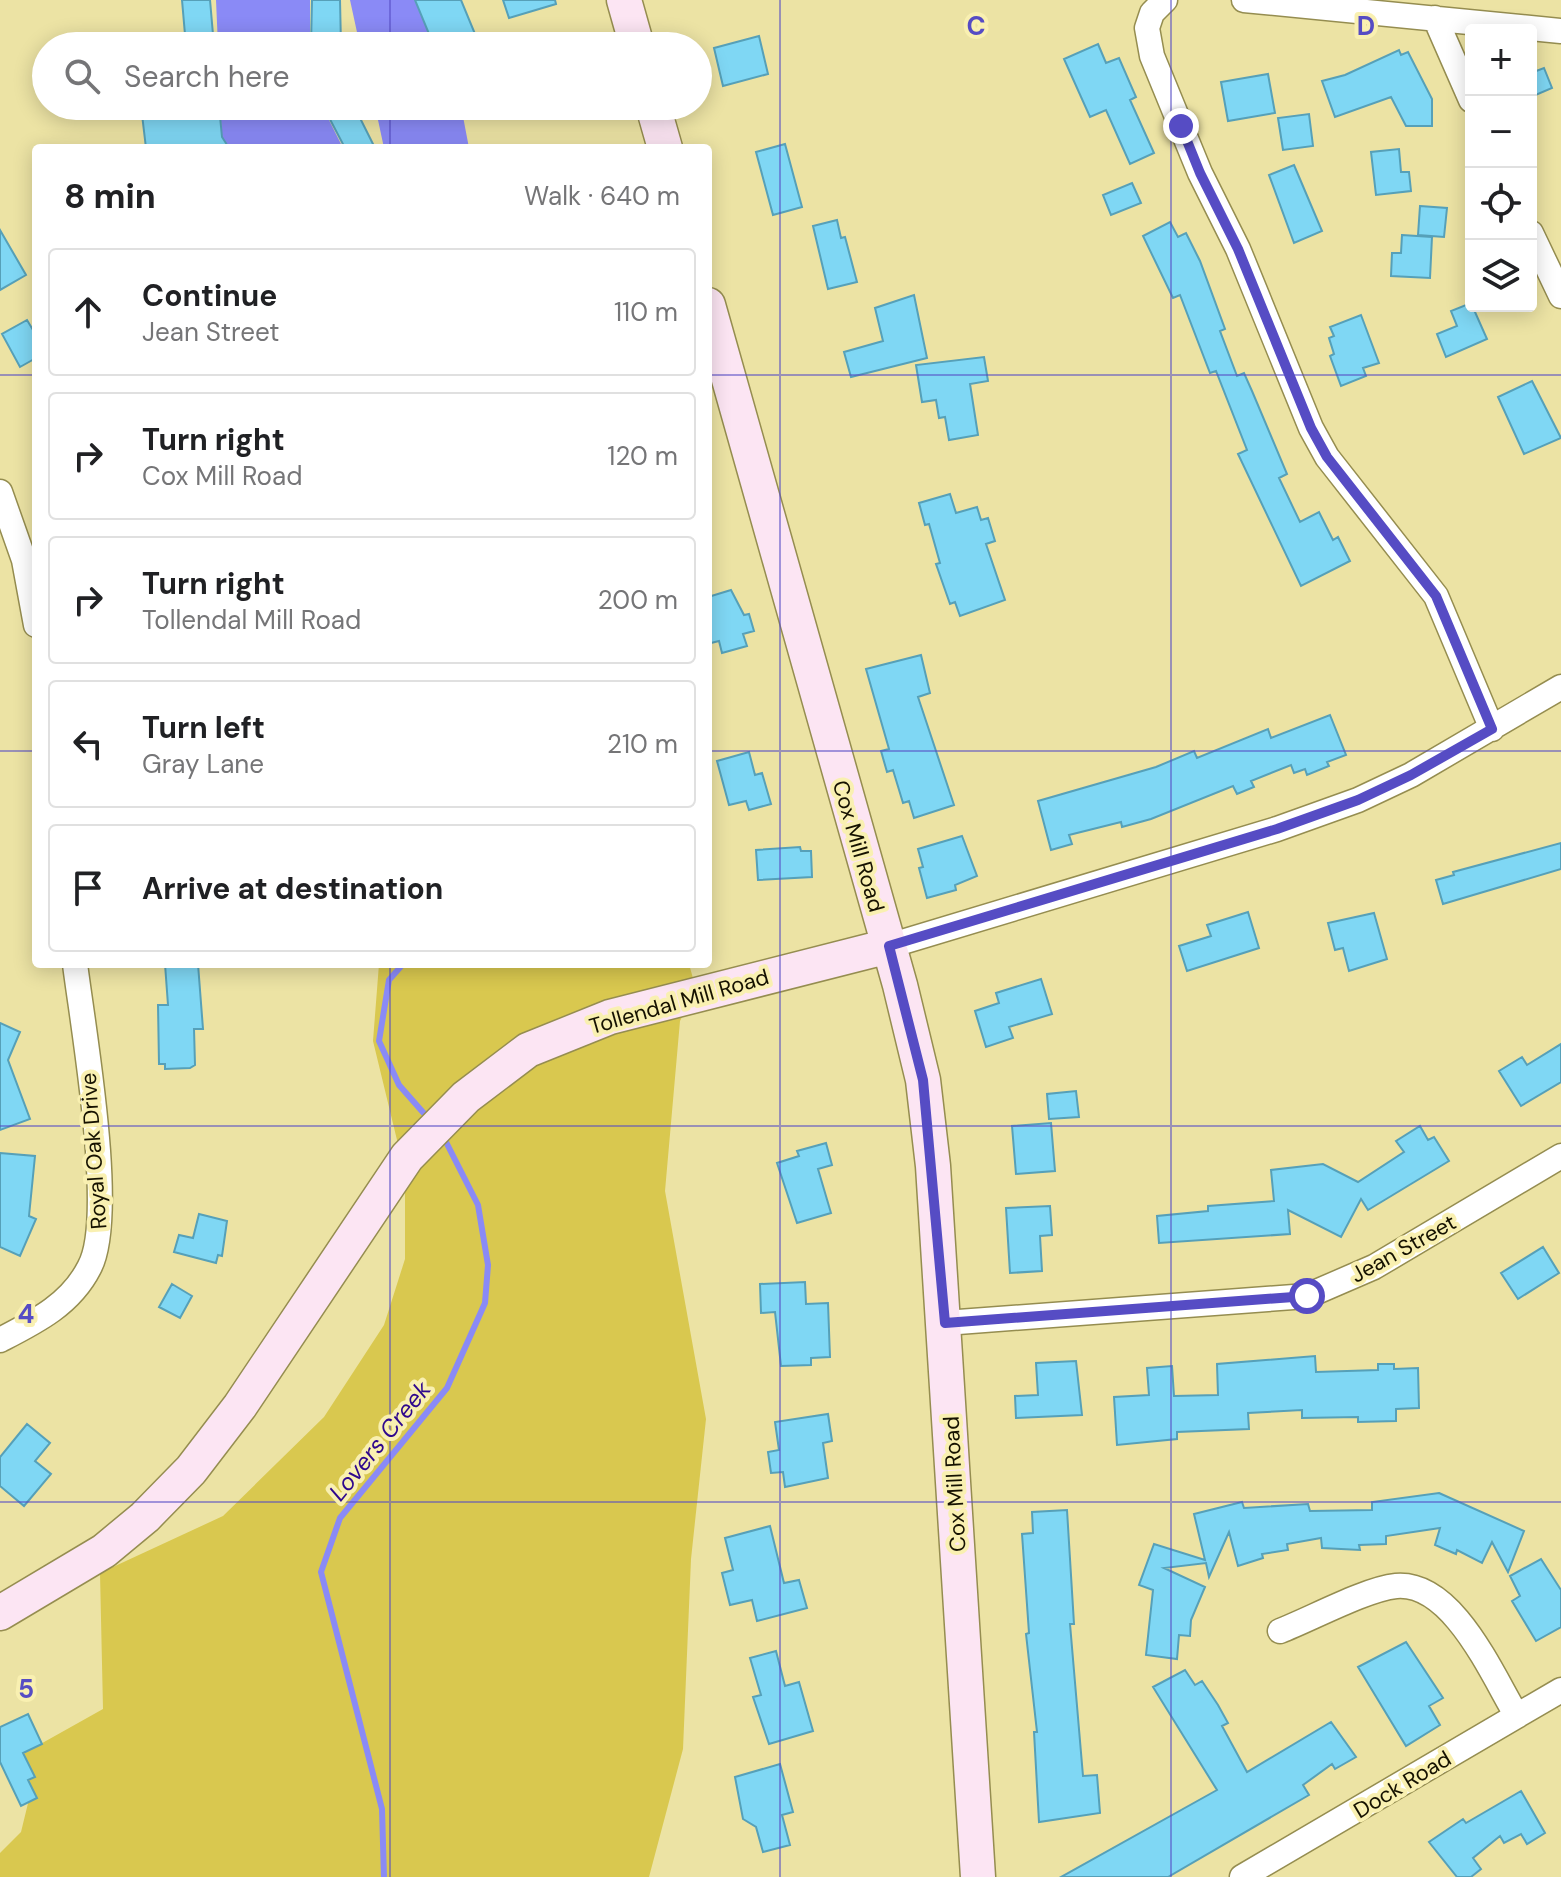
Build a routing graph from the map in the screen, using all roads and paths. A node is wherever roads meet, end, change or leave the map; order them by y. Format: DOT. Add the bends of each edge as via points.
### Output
graph roads {
  1 [pos="624,0"];
  2 [pos="1165,0"];
  3 [pos="1244,0"];
  4 [pos="1435,18"];
  5 [pos="1561,31"];
  6 [pos="633,32"];
  7 [pos="1469,96"];
  8 [pos="657,120"];
  9 [pos="664,144"];
  10 [pos="1534,240"];
  11 [pos="1561,296"];
  12 [pos="712,319"];
  13 [pos="0,492"];
  14 [pos="32,603"];
  15 [pos="1561,687"];
  16 [pos="1492,729"];
  17 [pos="889,946"];
  18 [pos="75,968"];
  19 [pos="1561,1156"];
  20 [pos="945,1323"];
  21 [pos="0,1340"];
  22 [pos="0,1613"];
  23 [pos="1280,1631"];
  24 [pos="1561,1690"];
  25 [pos="1517,1716"];
  26 [pos="978,1877"];
  27 [pos="1242,1877"];
  1 -- 6 [label="street"];
  2 -- 16 [label="street" via="1147,28 1152,56 1311,428 1327,457 1436,596"];
  3 -- 4 [label="street"];
  4 -- 5 [label="street"];
  4 -- 7 [label="street"];
  8 -- 9 [label="street"];
  10 -- 11 [label="street"];
  12 -- 17 [label="street, Cox Mill Road"];
  13 -- 14 [label="street" via="24,560"];
  15 -- 16 [label="street, Tollendal Mill Road"];
  16 -- 17 [label="street, Tollendal Mill Road" via="1358,800"];
  17 -- 20 [label="street, Cox Mill Road" via="923,1080"];
  17 -- 22 [label="street, Tollendal Mill Road" via="610,1017 528,1050 466,1097 407,1157 191,1470 104,1551"];
  18 -- 21 [label="street, Royal Oak Drive" via="100,1193 100,1239 90,1267 67,1299"];
  19 -- 20 [label="street, Jean Street" via="1374,1267 1307,1296"];
  20 -- 26 [label="street, Cox Mill Road"];
  23 -- 25 [label="street" via="1394,1586 1424,1590 1451,1610"];
  24 -- 25 [label="street, Dock Road"];
  25 -- 27 [label="street, Dock Road"];
}
